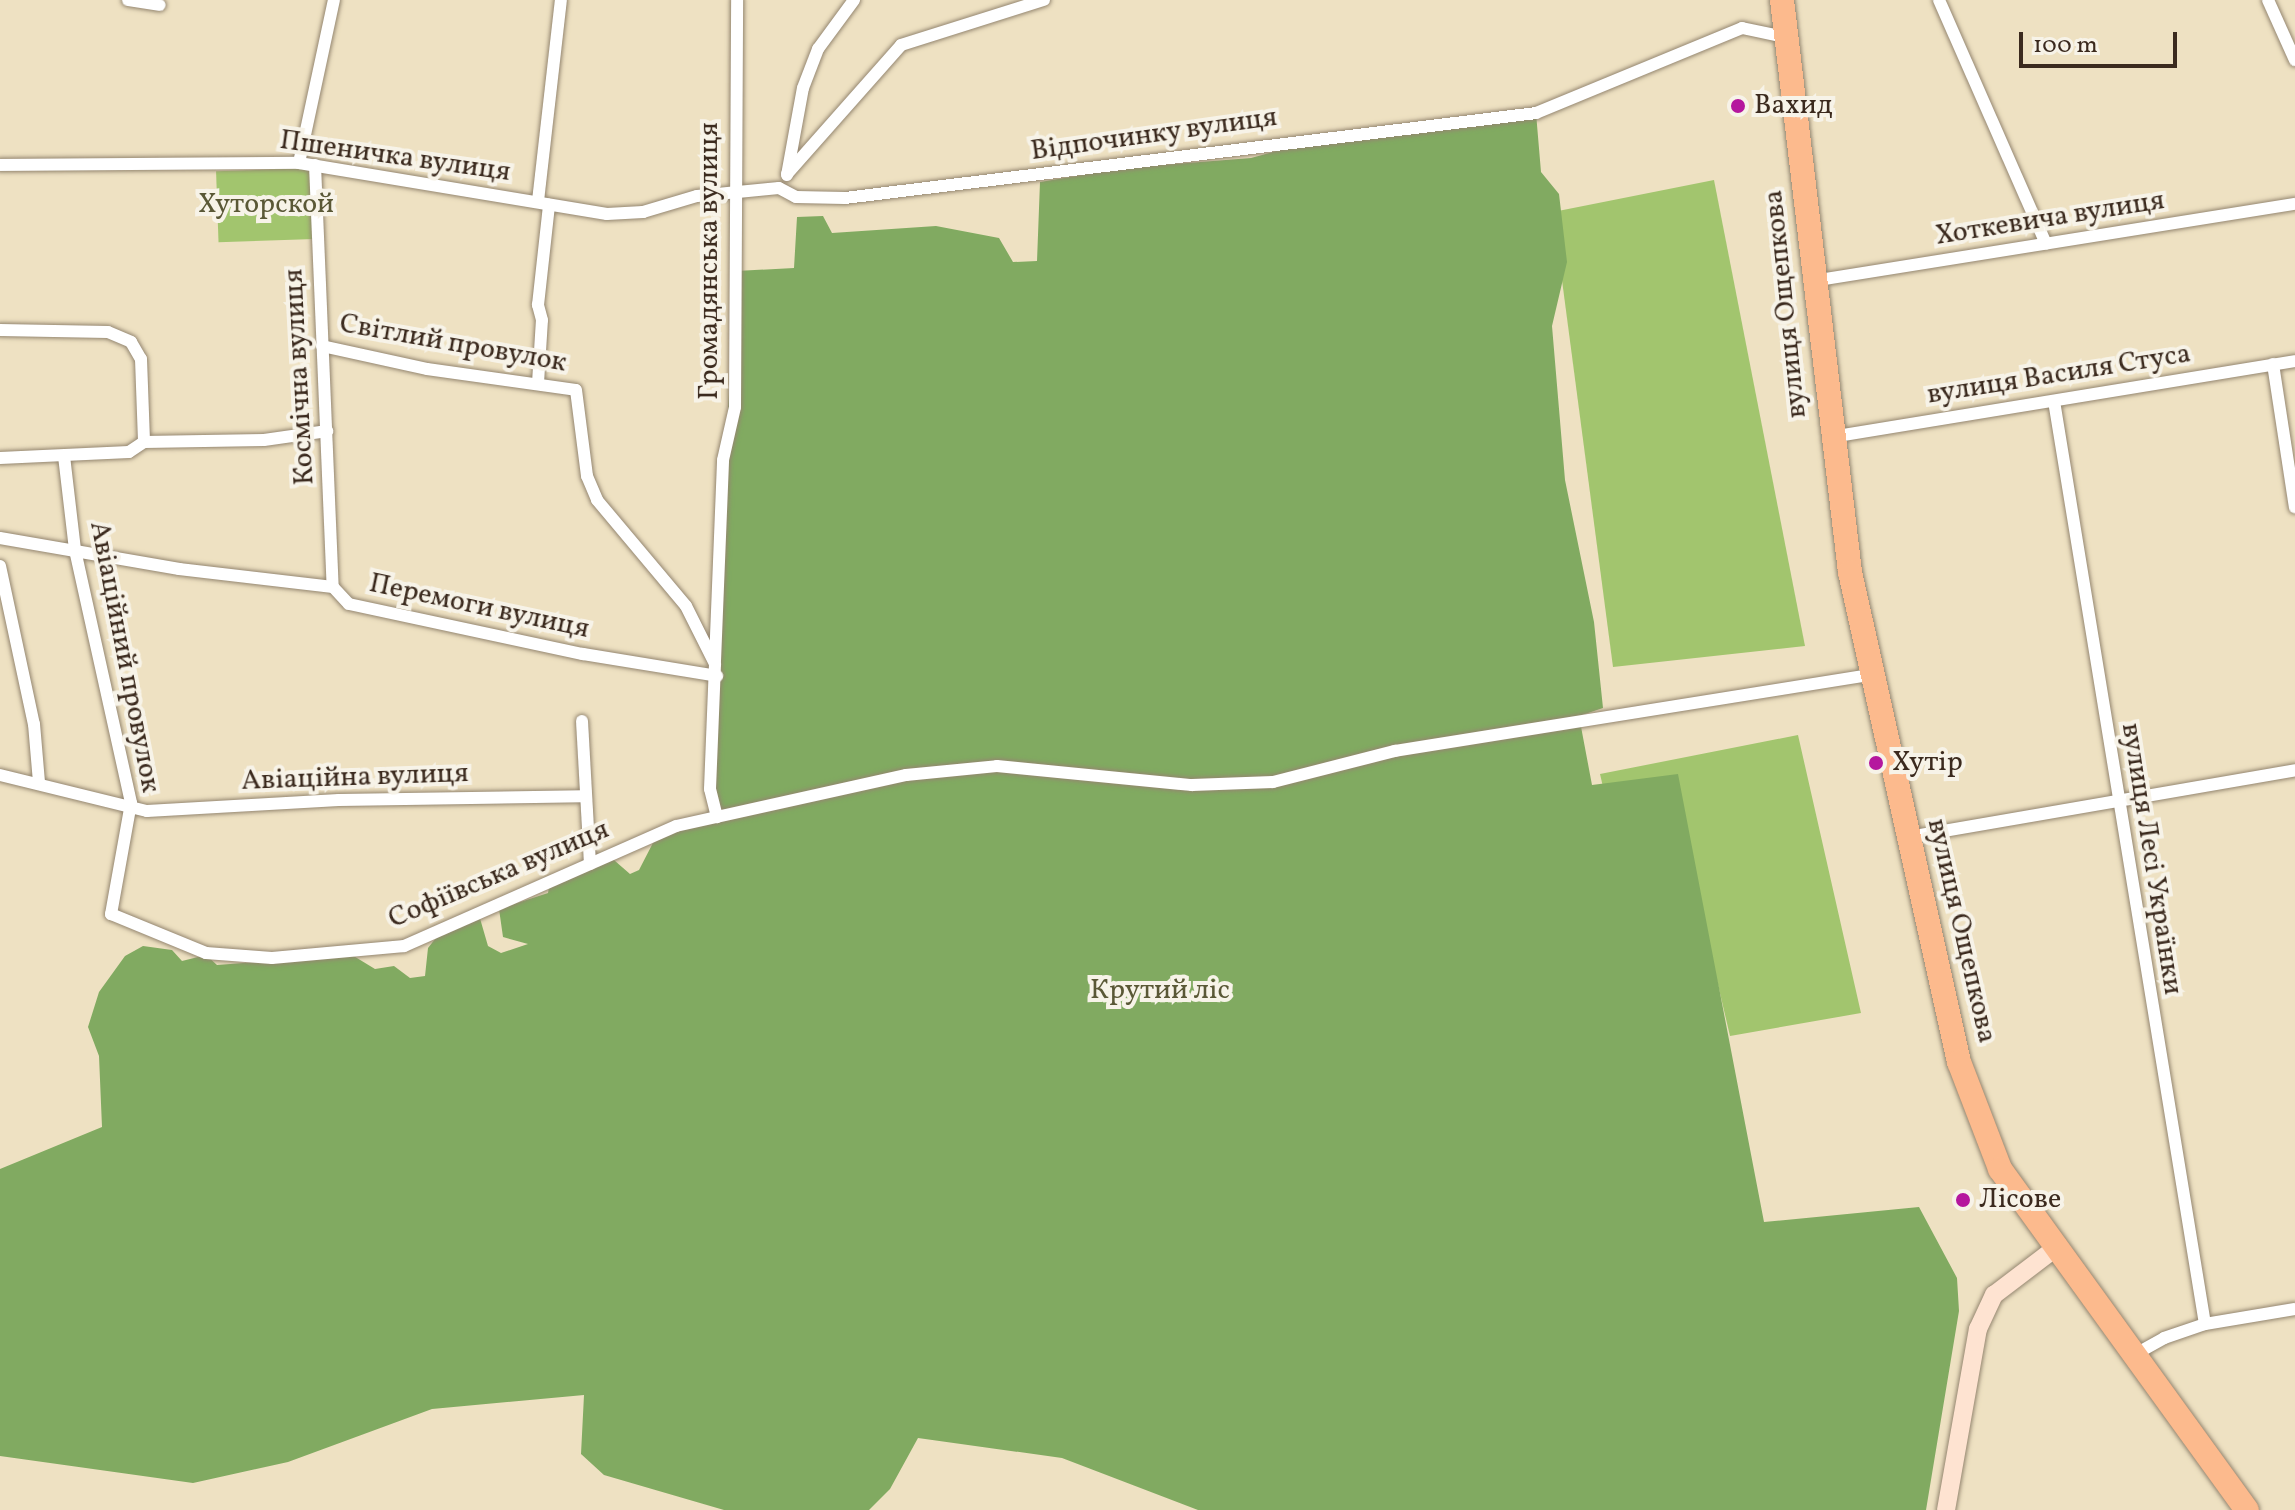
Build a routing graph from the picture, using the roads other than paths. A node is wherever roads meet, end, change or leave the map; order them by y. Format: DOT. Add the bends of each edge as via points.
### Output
graph roads {
  1 [pos="128,0"];
  2 [pos="334,0"];
  3 [pos="561,0"];
  4 [pos="737,0"];
  5 [pos="854,0"];
  6 [pos="999,0"];
  7 [pos="1044,0"];
  8 [pos="1782,0"];
  9 [pos="1939,0"];
  10 [pos="2268,0"];
  11 [pos="144,1"];
  12 [pos="160,5"];
  13 [pos="1004,13"];
  14 [pos="1789,38"];
  15 [pos="2295,60"];
  16 [pos="299,163"];
  17 [pos="0,165"];
  18 [pos="315,165"];
  19 [pos="787,174"];
  20 [pos="779,188"];
  21 [pos="733,192"];
  22 [pos="543,203"];
  23 [pos="2295,204"];
  24 [pos="2046,244"];
  25 [pos="1813,281"];
  26 [pos="0,330"];
  27 [pos="322,346"];
  28 [pos="2295,361"];
  29 [pos="2273,364"];
  30 [pos="538,383"];
  31 [pos="2054,401"];
  32 [pos="327,431"];
  33 [pos="1831,437"];
  34 [pos="144,442"];
  35 [pos="64,456"];
  36 [pos="0,458"];
  37 [pos="2295,507"];
  38 [pos="0,538"];
  39 [pos="75,550"];
  40 [pos="0,566"];
  41 [pos="333,587"];
  42 [pos="716,670"];
  43 [pos="1872,675"];
  44 [pos="582,721"];
  45 [pos="2295,770"];
  46 [pos="0,775"];
  47 [pos="39,782"];
  48 [pos="583,796"];
  49 [pos="2117,801"];
  50 [pos="131,803"];
  51 [pos="717,817"];
  52 [pos="1909,837"];
  53 [pos="590,864"];
  54 [pos="111,914"];
  55 [pos="2053,1250"];
  56 [pos="2295,1309"];
  57 [pos="2205,1324"];
  58 [pos="2132,1356"];
  59 [pos="1946,1510"];
  60 [pos="2247,1510"];
  1 -- 11 [label="street"];
  2 -- 16 [label="street"];
  3 -- 22 [label="street"];
  4 -- 21 [label="street, Громадянська вулиця"];
  5 -- 19 [label="street" via="818,49 803,88"];
  6 -- 13 [label="street"];
  7 -- 13 [label="street"];
  8 -- 14 [label="highway, вулиця Ощепкова"];
  9 -- 24 [label="street"];
  10 -- 15 [label="street"];
  11 -- 12 [label="street"];
  13 -- 19 [label="street" via="901,45"];
  14 -- 20 [label="street, Відпочинку вулиця" via="1742,28 1536,113 845,198 796,197"];
  14 -- 25 [label="highway, вулиця Ощепкова"];
  16 -- 17 [label="street, Пшеничка вулиця"];
  16 -- 18 [label="street, Пшеничка вулиця"];
  18 -- 22 [label="street, Пшеничка вулиця"];
  18 -- 27 [label="street, Космічна вулиця"];
  19 -- 20 [label="street"];
  20 -- 21 [label="street, Пшеничка вулиця"];
  21 -- 22 [label="street, Пшеничка вулиця" via="643,212 607,214"];
  21 -- 42 [label="street, Громадянська вулиця" via="735,407 723,460"];
  22 -- 30 [label="street"];
  23 -- 24 [label="street, Хоткевича вулиця"];
  24 -- 25 [label="street, Хоткевича вулиця"];
  25 -- 33 [label="highway, вулиця Ощепкова"];
  26 -- 34 [label="street" via="108,332 131,342 141,359"];
  27 -- 30 [label="street, Світлий провулок" via="427,369"];
  27 -- 32 [label="street, Космічна вулиця"];
  28 -- 29 [label="street, вулиця Василя Стуса"];
  29 -- 31 [label="street, вулиця Василя Стуса"];
  29 -- 37 [label="street"];
  30 -- 42 [label="street, Світлий провулок" via="576,390 587,476 597,500 686,606"];
  31 -- 33 [label="street, вулиця Василя Стуса"];
  31 -- 49 [label="street, вулиця Лесі Українки"];
  32 -- 34 [label="street" via="264,440"];
  32 -- 41 [label="street, Космічна вулиця"];
  33 -- 43 [label="highway, вулиця Ощепкова"];
  34 -- 35 [label="street" via="129,452"];
  35 -- 36 [label="street"];
  35 -- 39 [label="street, Авіаційний провулок"];
  38 -- 39 [label="street, Перемоги вулиця"];
  39 -- 41 [label="street, Перемоги вулиця" via="179,569"];
  39 -- 50 [label="street, Авіаційний провулок"];
  40 -- 47 [label="street" via="34,724"];
  41 -- 42 [label="street, Перемоги вулиця" via="349,604 583,654"];
  42 -- 51 [label="street, Громадянська вулиця" via="710,789"];
  43 -- 51 [label="street, Софіївська вулиця" via="1395,751 1273,782 1192,785 997,766 954,768"];
  43 -- 52 [label="highway, вулиця Ощепкова"];
  44 -- 48 [label="street"];
  45 -- 49 [label="street"];
  46 -- 47 [label="street, Авіаційна вулиця"];
  47 -- 50 [label="street, Авіаційна вулиця"];
  48 -- 50 [label="street, Авіаційна вулиця" via="339,800 147,811"];
  48 -- 53 [label="street"];
  49 -- 52 [label="street"];
  49 -- 57 [label="street, вулиця Лесі Українки"];
  50 -- 54 [label="street, Авіаційний провулок"];
  51 -- 53 [label="street, Софіївська вулиця" via="676,826"];
  52 -- 55 [label="highway, вулиця Ощепкова" via="1959,1062 1982,1133"];
  53 -- 54 [label="street, Софіївська вулиця" via="404,946 341,953 272,958 206,953"];
  55 -- 58 [label="highway, вулиця Ощепкова"];
  55 -- 59 [label="street" via="1994,1295 1978,1329"];
  56 -- 57 [label="street"];
  57 -- 58 [label="street"];
  58 -- 60 [label="highway, вулиця Ощепкова"];
}
